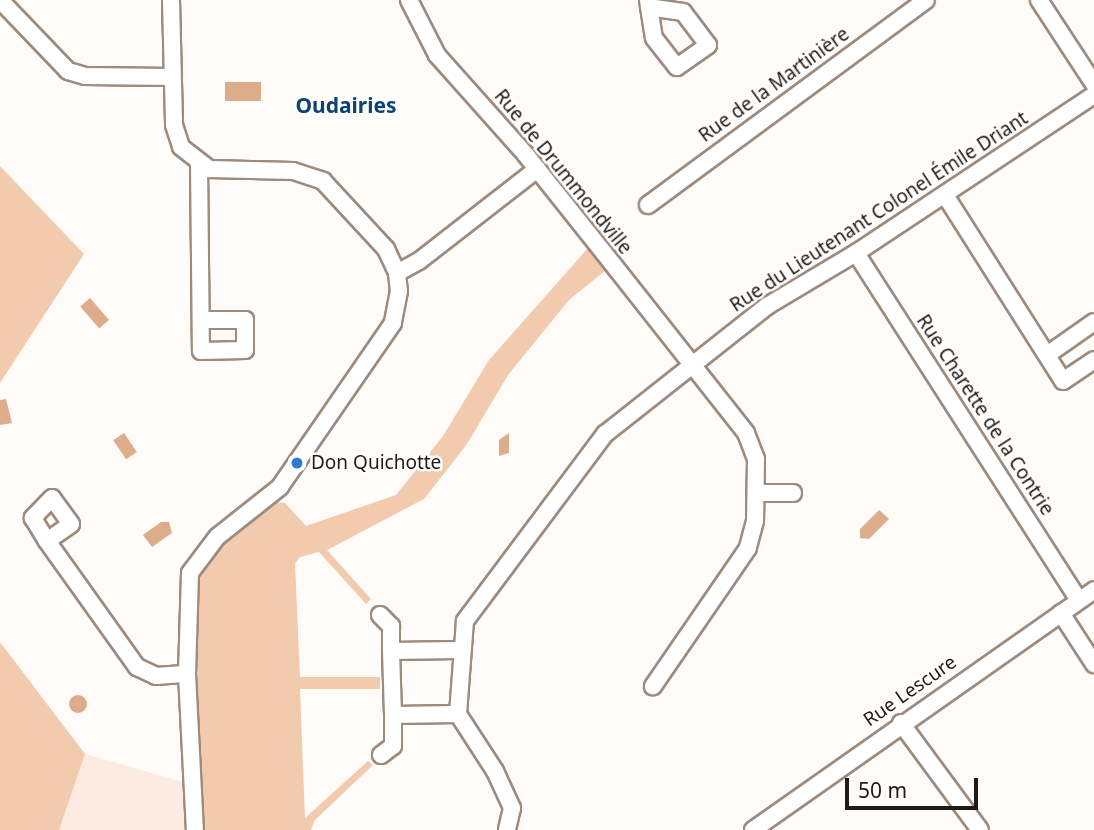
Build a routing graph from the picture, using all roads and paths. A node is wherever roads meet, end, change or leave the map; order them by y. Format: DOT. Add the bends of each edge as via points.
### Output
graph roads {
  1 [pos="0,0"];
  2 [pos="171,0"];
  3 [pos="409,0"];
  4 [pos="926,0"];
  5 [pos="1039,0"];
  6 [pos="172,77"];
  7 [pos="1094,84"];
  8 [pos="1094,95"];
  9 [pos="199,164"];
  10 [pos="537,169"];
  11 [pos="945,195"];
  12 [pos="648,205"];
  13 [pos="856,253"];
  14 [pos="397,273"];
  15 [pos="201,320"];
  16 [pos="1094,322"];
  17 [pos="1047,355"];
  18 [pos="1094,359"];
  19 [pos="691,367"];
  20 [pos="756,493"];
  21 [pos="793,493"];
  22 [pos="47,541"];
  23 [pos="1094,590"];
  24 [pos="1079,600"];
  25 [pos="1061,613"];
  26 [pos="380,615"];
  27 [pos="460,650"];
  28 [pos="391,651"];
  29 [pos="1094,664"];
  30 [pos="187,674"];
  31 [pos="653,686"];
  32 [pos="458,714"];
  33 [pos="393,715"];
  34 [pos="901,723"];
  35 [pos="381,755"];
  36 [pos="195,830"];
  37 [pos="507,830"];
  38 [pos="753,830"];
  39 [pos="980,830"];
  1 -- 6 [label="street" via="68,71 85,76"];
  2 -- 6 [label="street"];
  3 -- 10 [label="street, Rue de Drummondville" via="437,55"];
  4 -- 12 [label="street, Rue de la Martinière"];
  5 -- 7 [label="street"];
  6 -- 9 [label="street" via="174,125 181,148"];
  8 -- 11 [label="street, Rue du Lieutenant Colonel Émile Driant"];
  9 -- 14 [label="street" via="209,169 293,171 323,181 386,249"];
  9 -- 15 [label="street"];
  10 -- 14 [label="street"];
  10 -- 19 [label="street, Rue de Drummondville"];
  11 -- 13 [label="street, Rue du Lieutenant Colonel Émile Driant"];
  11 -- 17 [label="street"];
  13 -- 19 [label="street, Rue du Lieutenant Colonel Émile Driant" via="767,306"];
  13 -- 24 [label="street, Rue Charette de la Contrie"];
  14 -- 30 [label="street" via="393,323 281,487 198,557 188,593"];
  16 -- 17 [label="street"];
  17 -- 18 [label="street" via="1063,381"];
  19 -- 20 [label="street, Rue de Drummondville" via="746,433 756,459"];
  19 -- 27 [label="street, Rue du Lieutenant Colonel Émile Driant" via="605,434 461,632"];
  20 -- 21 [label="street"];
  20 -- 31 [label="street, Rue de Drummondville" via="748,548"];
  22 -- 30 [label="street" via="137,667 156,676"];
  23 -- 24 [label="street, Rue Lescure"];
  24 -- 25 [label="street, Rue Lescure"];
  25 -- 29 [label="street"];
  25 -- 34 [label="street, Rue Lescure"];
  26 -- 28 [label="street" via="391,626"];
  27 -- 28 [label="street"];
  27 -- 32 [label="street"];
  28 -- 33 [label="street"];
  30 -- 36 [label="street"];
  32 -- 33 [label="street"];
  32 -- 37 [label="street" via="512,808"];
  33 -- 35 [label="street" via="393,746"];
  34 -- 38 [label="street, Rue Lescure"];
  34 -- 39 [label="street"];
}
